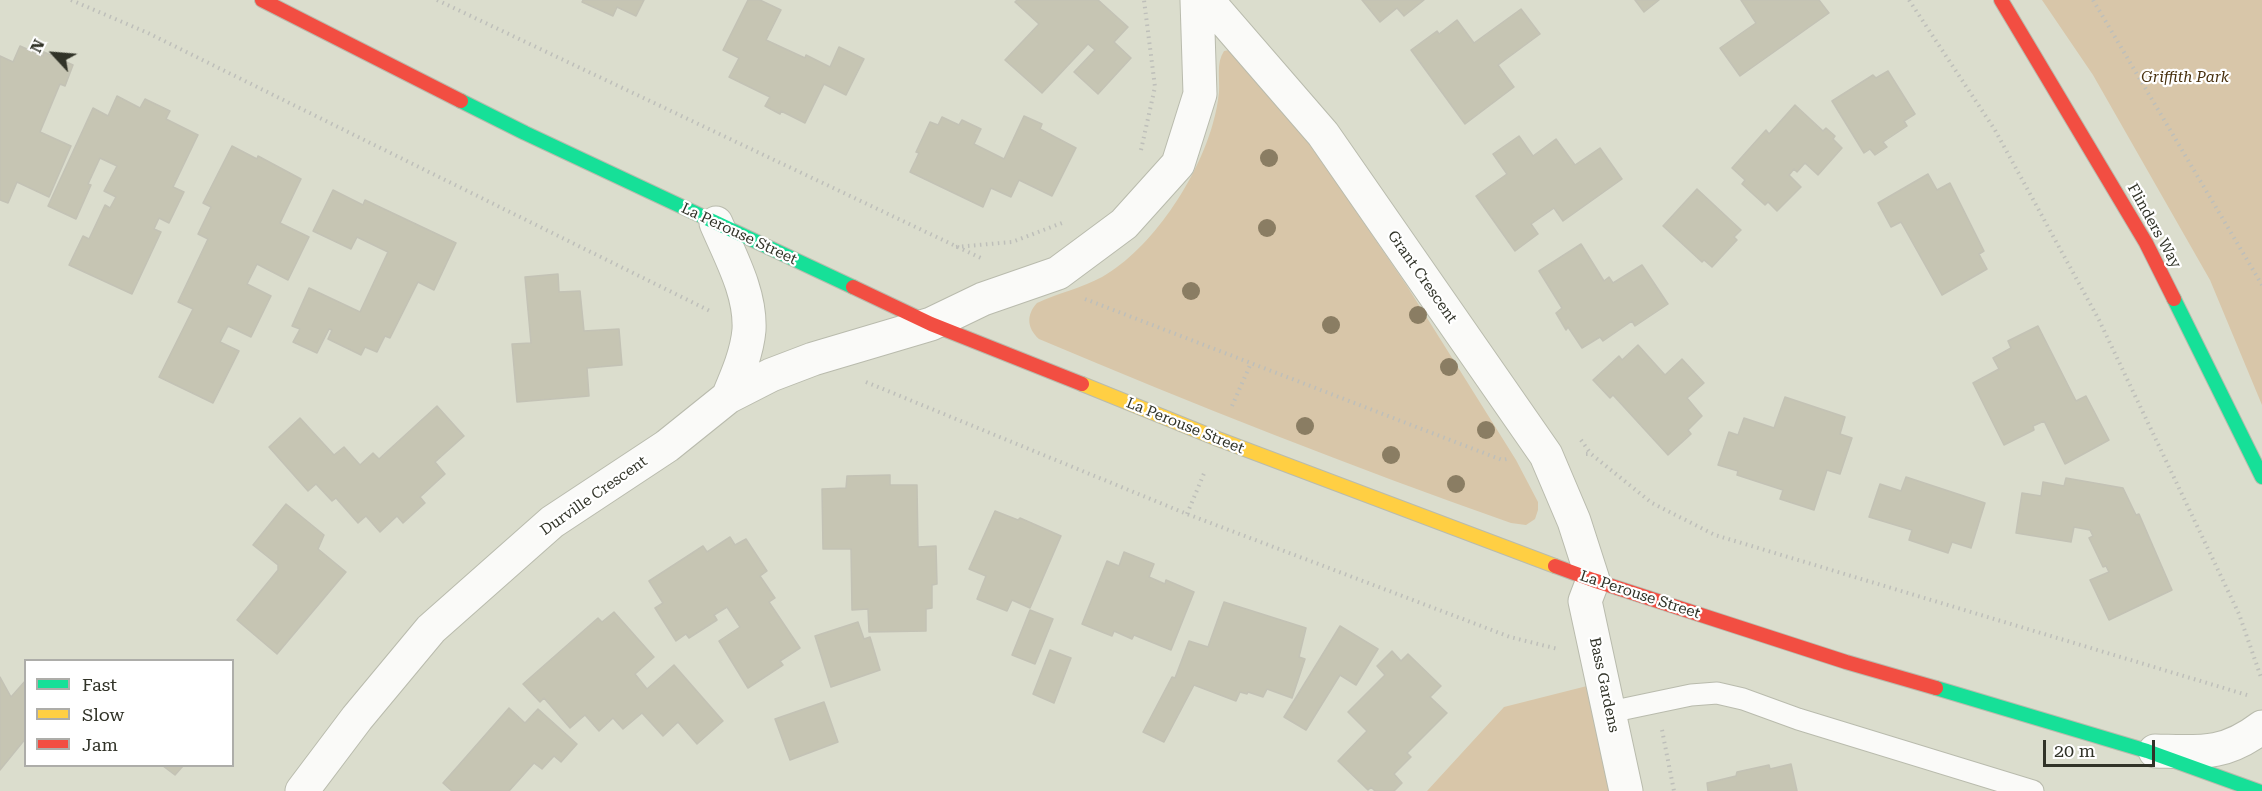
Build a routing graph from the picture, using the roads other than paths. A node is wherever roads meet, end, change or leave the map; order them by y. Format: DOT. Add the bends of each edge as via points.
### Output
graph roads {
  1 [pos="262,0"];
  2 [pos="1197,0"];
  3 [pos="1207,0"];
  4 [pos="2001,0"];
  5 [pos="716,224"];
  6 [pos="931,324"];
  7 [pos="728,397"];
  8 [pos="2262,477"];
  9 [pos="1593,580"];
  10 [pos="1610,712"];
  11 [pos="2262,727"];
  12 [pos="2147,751"];
  13 [pos="302,791"];
  14 [pos="1626,791"];
  15 [pos="2033,791"];
  16 [pos="2258,791"];
  1 -- 5 [label="street, La Perouse Street"];
  2 -- 6 [label="street" via="1200,94 1178,164 1124,224 1058,273 982,299"];
  3 -- 9 [label="street, Grant Crescent" via="1323,134 1546,456"];
  4 -- 8 [label="street, Flinders Way" via="2146,243"];
  5 -- 6 [label="street, La Perouse Street"];
  5 -- 7 [label="street" via="748,309 749,331"];
  6 -- 7 [label="street, Durville Crescent" via="813,359"];
  6 -- 9 [label="street, La Perouse Street" via="1218,439"];
  7 -- 13 [label="street, Durville Crescent" via="667,446 552,522 431,629"];
  9 -- 10 [label="street, Bass Gardens" via="1585,601"];
  9 -- 12 [label="street, La Perouse Street" via="1846,662"];
  10 -- 14 [label="street, Bass Gardens"];
  10 -- 15 [label="lane" via="1717,693"];
  11 -- 12 [label="street, La Perouse Street" via="2244,741 2208,752"];
  12 -- 16 [label="street, La Perouse Street"];
}
